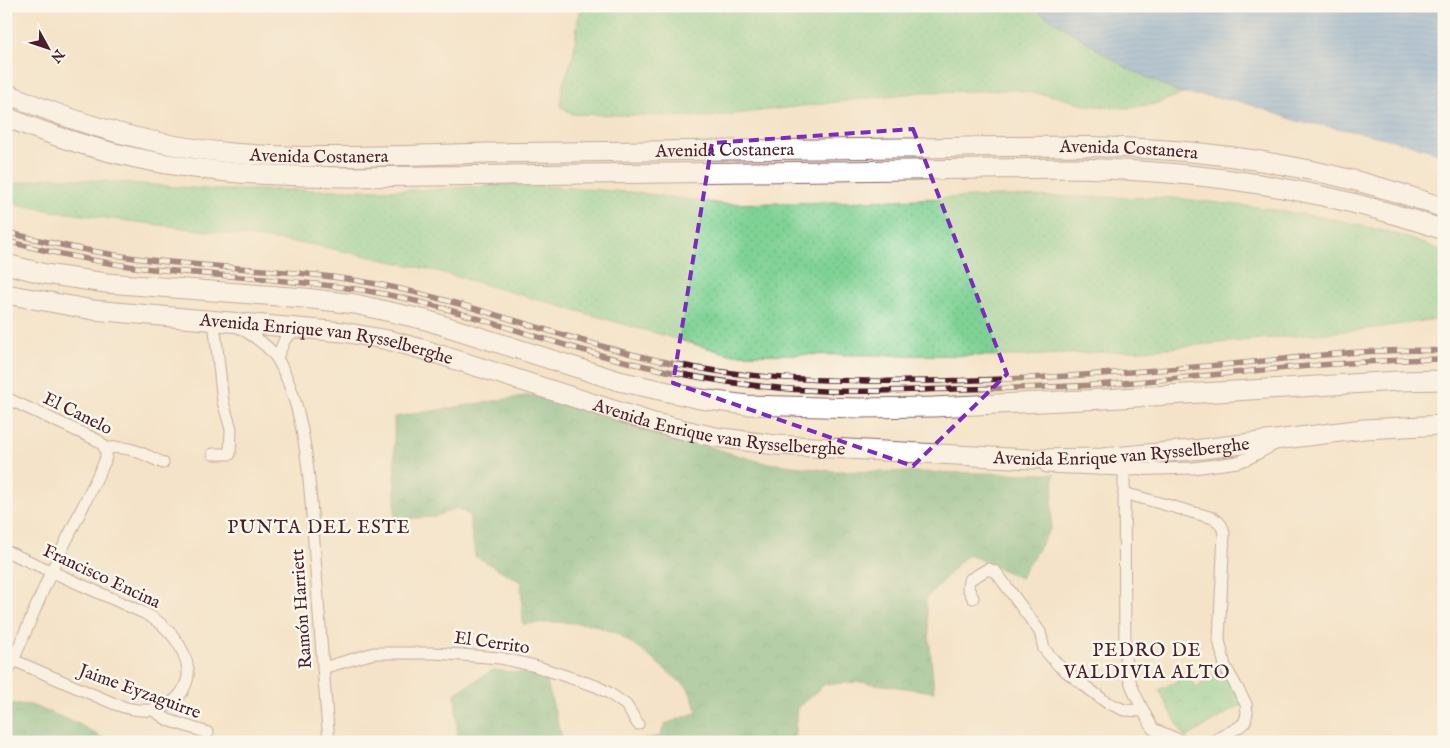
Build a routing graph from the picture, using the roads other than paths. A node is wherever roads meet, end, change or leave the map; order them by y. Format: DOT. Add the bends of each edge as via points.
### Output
graph roads {
  1 [pos="6,92"];
  2 [pos="6,117"];
  3 [pos="1444,208"];
  4 [pos="1444,230"];
  5 [pos="7,265"];
  6 [pos="6,294"];
  7 [pos="223,322"];
  8 [pos="296,329"];
  9 [pos="277,358"];
  10 [pos="1444,380"];
  11 [pos="6,398"];
  12 [pos="1444,425"];
  13 [pos="1284,439"];
  14 [pos="106,449"];
  15 [pos="213,454"];
  16 [pos="967,456"];
  17 [pos="163,463"];
  18 [pos="1124,470"];
  19 [pos="1124,493"];
  20 [pos="6,552"];
  21 [pos="51,572"];
  22 [pos="973,598"];
  23 [pos="10,659"];
  24 [pos="323,668"];
  25 [pos="6,677"];
  26 [pos="153,710"];
  27 [pos="1143,711"];
  28 [pos="638,724"];
  29 [pos="208,733"];
  30 [pos="329,742"];
  31 [pos="1184,742"];
  32 [pos="1212,742"];
  1 -- 3 [label="main road, Avenida Costanera" via="63,115 119,132 183,146 237,153 313,156 1073,146 1126,148 1281,164 1364,183"];
  2 -- 4 [label="main road, Avenida Costanera" via="69,140 139,158 261,175 356,177 1126,169 1223,177 1284,187 1385,211"];
  5 -- 10 [label="main road, Avenida Enrique van Rysselberghe" via="106,283 355,304 426,320 618,381 700,399 747,405 933,407"];
  6 -- 7 [label="main road, Avenida Enrique van Rysselberghe" via="93,310"];
  7 -- 8 [label="main road, Avenida Enrique van Rysselberghe"];
  7 -- 9 [label="street, Ramón Harriett" via="253,336"];
  7 -- 15 [label="street" via="223,402 232,429 230,454"];
  8 -- 9 [label="street" via="285,339"];
  8 -- 16 [label="main road, Avenida Enrique van Rysselberghe" via="343,332 388,340 654,423 714,437 776,445"];
  9 -- 24 [label="street, Ramón Harriett" via="298,414 307,461"];
  11 -- 14 [label="street, El Canelo" via="97,440"];
  12 -- 13 [label="main road, Avenida Enrique van Rysselberghe" via="1364,429"];
  13 -- 16 [label="main road, Avenida Enrique van Rysselberghe" via="1129,456 1030,459"];
  13 -- 18 [label="street" via="1238,462 1193,468"];
  14 -- 17 [label="street, El Canelo" via="124,447"];
  14 -- 21 [label="street" via="105,461"];
  16 -- 18 [label="street" via="1026,466"];
  18 -- 19 [label="street"];
  19 -- 27 [label="street" via="1125,662 1130,684"];
  19 -- 32 [label="street" via="1213,518 1222,527 1219,640 1225,666 1247,712 1240,727"];
  20 -- 21 [label="street, Francisco Encina"];
  21 -- 23 [label="street"];
  21 -- 26 [label="street, Francisco Encina" via="151,616 176,640 187,664 187,682 174,700"];
  22 -- 27 [label="street" via="968,588 969,580 988,569 996,572 1040,632 1044,649 1059,666 1106,702 1124,710"];
  23 -- 25 [label="street"];
  23 -- 26 [label="street, Jaime Eyzaguirre" via="124,707"];
  24 -- 28 [label="street, El Cerrito" via="374,654 435,652 500,658 596,686 626,705"];
  24 -- 30 [label="street, Ramón Harriett"];
  26 -- 29 [label="street, Jaime Eyzaguirre" via="168,720"];
  27 -- 31 [label="street" via="1153,729"];
}
